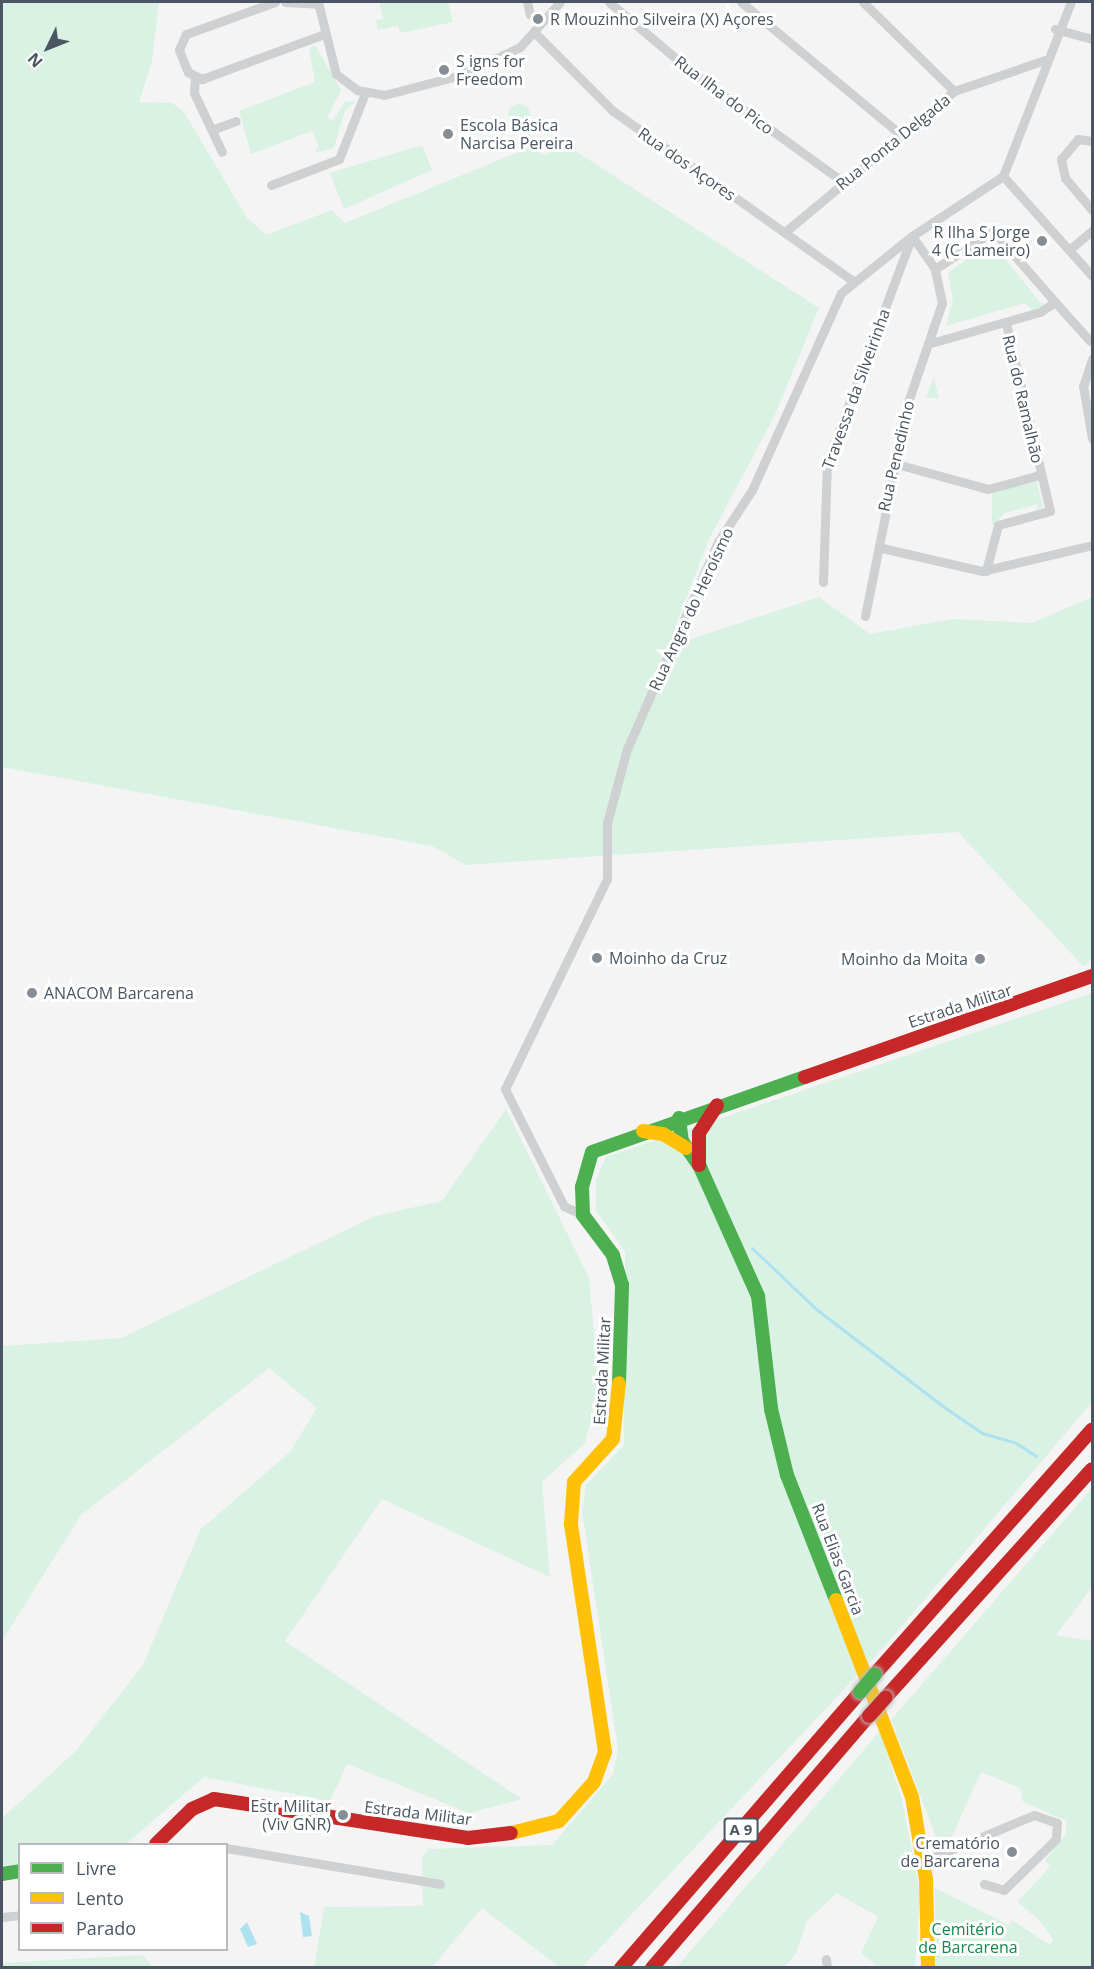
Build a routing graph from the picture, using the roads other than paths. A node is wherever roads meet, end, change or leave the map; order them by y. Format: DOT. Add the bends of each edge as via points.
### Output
graph roads {
  1 [pos="275,2"];
  2 [pos="285,2"];
  3 [pos="318,2"];
  4 [pos="527,2"];
  5 [pos="560,2"];
  6 [pos="609,2"];
  7 [pos="741,2"];
  8 [pos="863,2"];
  9 [pos="1071,2"];
  10 [pos="247,6"];
  11 [pos="530,15"];
  12 [pos="1056,29"];
  13 [pos="324,34"];
  14 [pos="536,34"];
  15 [pos="1092,39"];
  16 [pos="1045,60"];
  17 [pos="195,78"];
  18 [pos="954,91"];
  19 [pos="365,93"];
  20 [pos="236,121"];
  21 [pos="214,129"];
  22 [pos="900,134"];
  23 [pos="1092,141"];
  24 [pos="222,152"];
  25 [pos="1003,176"];
  26 [pos="843,182"];
  27 [pos="271,185"];
  28 [pos="1092,210"];
  29 [pos="1092,231"];
  30 [pos="785,232"];
  31 [pos="912,236"];
  32 [pos="1070,250"];
  33 [pos="935,269"];
  34 [pos="1092,276"];
  35 [pos="852,280"];
  36 [pos="1055,303"];
  37 [pos="1006,322"];
  38 [pos="1090,341"];
  39 [pos="931,343"];
  40 [pos="1092,359"];
  41 [pos="1092,438"];
  42 [pos="893,463"];
  43 [pos="1040,475"];
  44 [pos="1092,545"];
  45 [pos="882,548"];
  46 [pos="986,571"];
  47 [pos="823,582"];
  48 [pos="865,616"];
  49 [pos="1092,976"];
  50 [pos="717,1105"];
  51 [pos="679,1118"];
  52 [pos="641,1131"];
  53 [pos="692,1150"];
  54 [pos="583,1215"];
  55 [pos="1092,1431"];
  56 [pos="1092,1469"];
  57 [pos="158,1843"];
  58 [pos="228,1848"];
  59 [pos="924,1861"];
  60 [pos="18,1871"];
  61 [pos="2,1874"];
  62 [pos="440,1884"];
  63 [pos="984,1884"];
  64 [pos="18,1915"];
  65 [pos="2,1917"];
  66 [pos="621,1968"];
  67 [pos="652,1968"];
  68 [pos="928,1968"];
  1 -- 10 [label="street"];
  2 -- 3 [label="street"];
  3 -- 13 [label="street"];
  4 -- 11 [label="street"];
  5 -- 14 [label="street"];
  6 -- 26 [label="street, Rua Ilha do Pico" via="698,77"];
  7 -- 22 [label="street"];
  8 -- 18 [label="street"];
  9 -- 12 [label="street"];
  10 -- 17 [label="street" via="181,39 179,50"];
  12 -- 15 [label="street"];
  12 -- 16 [label="street"];
  13 -- 17 [label="street"];
  13 -- 19 [label="street" via="336,74"];
  14 -- 19 [label="street" via="520,47 440,82 392,94"];
  14 -- 30 [label="street, Rua dos Açores" via="601,102"];
  16 -- 18 [label="street, Rua Ponta Delgada"];
  16 -- 25 [label="street"];
  17 -- 21 [label="street" via="194,93"];
  18 -- 22 [label="street, Rua Ponta Delgada"];
  19 -- 27 [label="street" via="339,159"];
  20 -- 21 [label="street"];
  21 -- 24 [label="street"];
  22 -- 26 [label="street, Rua Ponta Delgada"];
  23 -- 28 [label="street" via="1078,139 1061,159 1065,178"];
  25 -- 31 [label="street, Rua Angra do Heroísmo"];
  25 -- 32 [label="street"];
  26 -- 30 [label="street, Rua Ponta Delgada"];
  29 -- 32 [label="street"];
  30 -- 35 [label="street, Rua dos Açores"];
  31 -- 33 [label="street, Rua Penedinho"];
  31 -- 35 [label="street, Rua Angra do Heroísmo"];
  31 -- 47 [label="street, Travessa da Silveirinha" via="827,462"];
  32 -- 34 [label="street"];
  33 -- 36 [label="street" via="993,231"];
  33 -- 39 [label="street, Rua Penedinho" via="942,303"];
  35 -- 54 [label="street, Rua Angra do Heroísmo" via="833,308 752,490 718,542 627,749 607,823 607,879 505,1089 564,1206"];
  36 -- 37 [label="street"];
  36 -- 38 [label="street"];
  37 -- 39 [label="street"];
  37 -- 43 [label="street, Rua do Ramalhão"];
  39 -- 42 [label="street, Rua Penedinho" via="907,405"];
  40 -- 41 [label="street" via="1083,386"];
  42 -- 43 [label="street" via="988,489"];
  42 -- 45 [label="street, Rua Penedinho" via="880,525"];
  43 -- 46 [label="street, Rua do Ramalhão" via="1050,511 998,525"];
  44 -- 46 [label="street"];
  45 -- 46 [label="street"];
  45 -- 48 [label="street, Rua Penedinho"];
  49 -- 50 [label="main road, Estrada Militar"];
  50 -- 51 [label="main road, Estrada Militar"];
  50 -- 53 [label="main road"];
  51 -- 52 [label="main road, Estrada Militar"];
  51 -- 53 [label="main road, Rua Elias Garcia"];
  52 -- 53 [label="main road, Rua Elias Garcia" via="663,1134"];
  52 -- 54 [label="main road, Estrada Militar" via="592,1152 582,1187"];
  53 -- 59 [label="main road, Rua Elias Garcia" via="758,1296 771,1409 787,1475 906,1780"];
  54 -- 57 [label="main road, Estrada Militar" via="613,1255 622,1285 617,1430 574,1482 571,1502 605,1737 594,1782 559,1821 502,1836 449,1835 214,1799 192,1809"];
  55 -- 66 [label="main road, A 9, bridge" via="874,1674"];
  56 -- 67 [label="main road, A 9, bridge" via="869,1716"];
  58 -- 62 [label="street"];
  59 -- 63 [label="street" via="1034,1815 1057,1823 1056,1839 1004,1890"];
  59 -- 68 [label="main road, Rua Elias Garcia"];
  60 -- 61 [label="main road"];
  64 -- 65 [label="street"];
}
